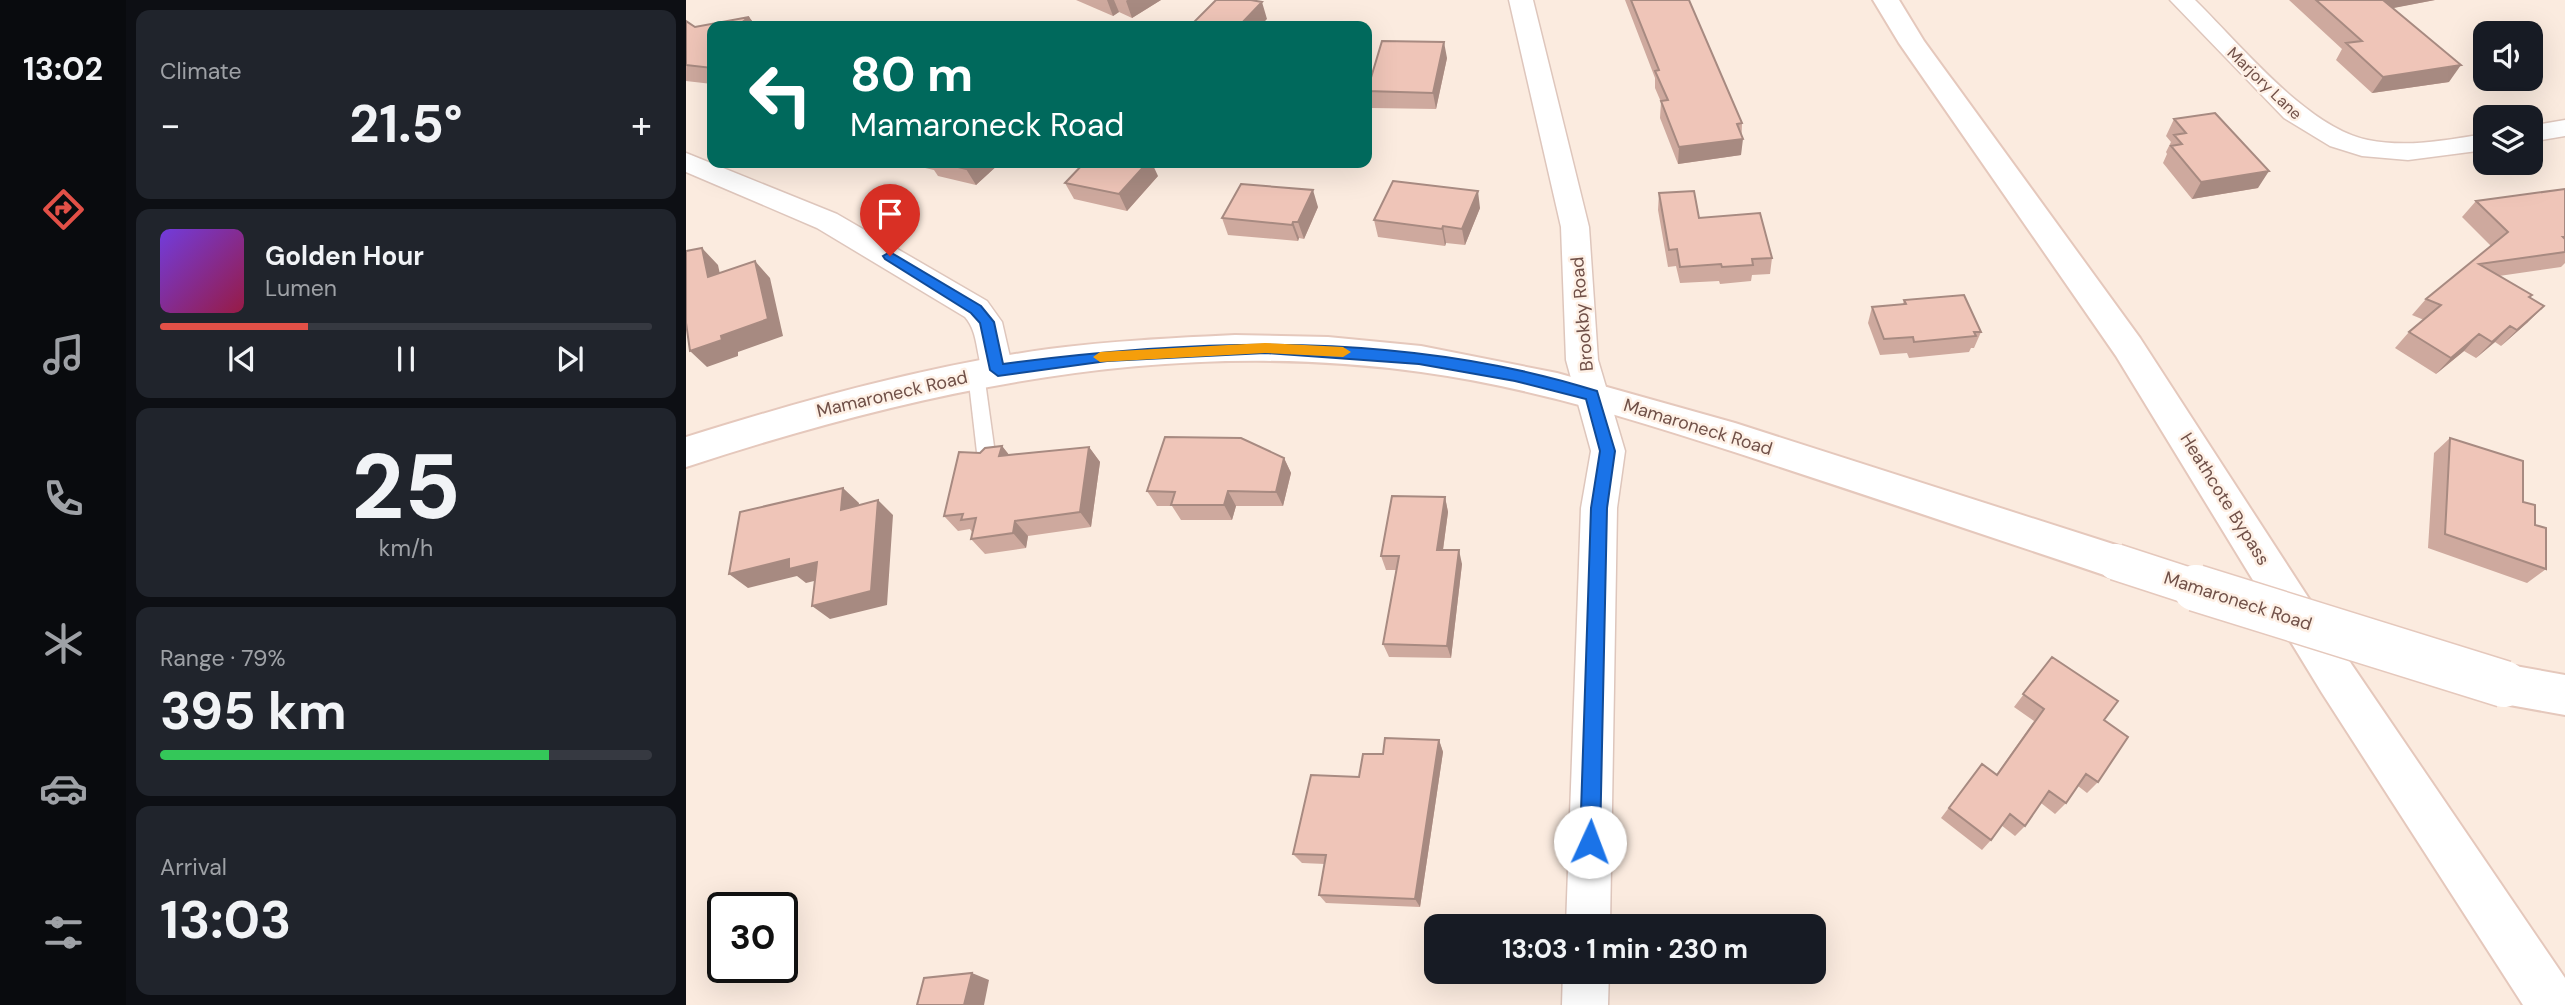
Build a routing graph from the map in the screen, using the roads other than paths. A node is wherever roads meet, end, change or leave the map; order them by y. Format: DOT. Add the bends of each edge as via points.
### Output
graph roads {
  1 [pos="1521,0"];
  2 [pos="1886,0"];
  3 [pos="2182,0"];
  4 [pos="2565,128"];
  5 [pos="2543,132"];
  6 [pos="2473,144"];
  7 [pos="686,162"];
  8 [pos="987,372"];
  9 [pos="1592,395"];
  10 [pos="686,452"];
  11 [pos="987,461"];
  12 [pos="2565,695"];
  13 [pos="1588,914"];
  14 [pos="1586,984"];
  15 [pos="1586,1005"];
  16 [pos="2553,1005"];
  1 -- 9 [label="street, Brookby Road" via="1575,227 1582,360"];
  2 -- 16 [label="street, Heathcote Bypass" via="2128,346 2337,679"];
  3 -- 6 [label="street, Marjory Lane" via="2314,129 2368,151 2385,153"];
  4 -- 5 [label="street"];
  7 -- 8 [label="street" via="827,221 976,309 987,322"];
  8 -- 9 [label="street, Mamaroneck Road" via="1107,356 1265,348 1419,359 1515,375"];
  8 -- 10 [label="street, Mamaroneck Road" via="839,404"];
  8 -- 11 [label="lane"];
  9 -- 12 [label="street, Mamaroneck Road, bridge" via="2353,639 2504,684"];
  9 -- 13 [label="street, Brookby Road" via="1608,451 1599,508"];
  14 -- 15 [label="street"];
}
